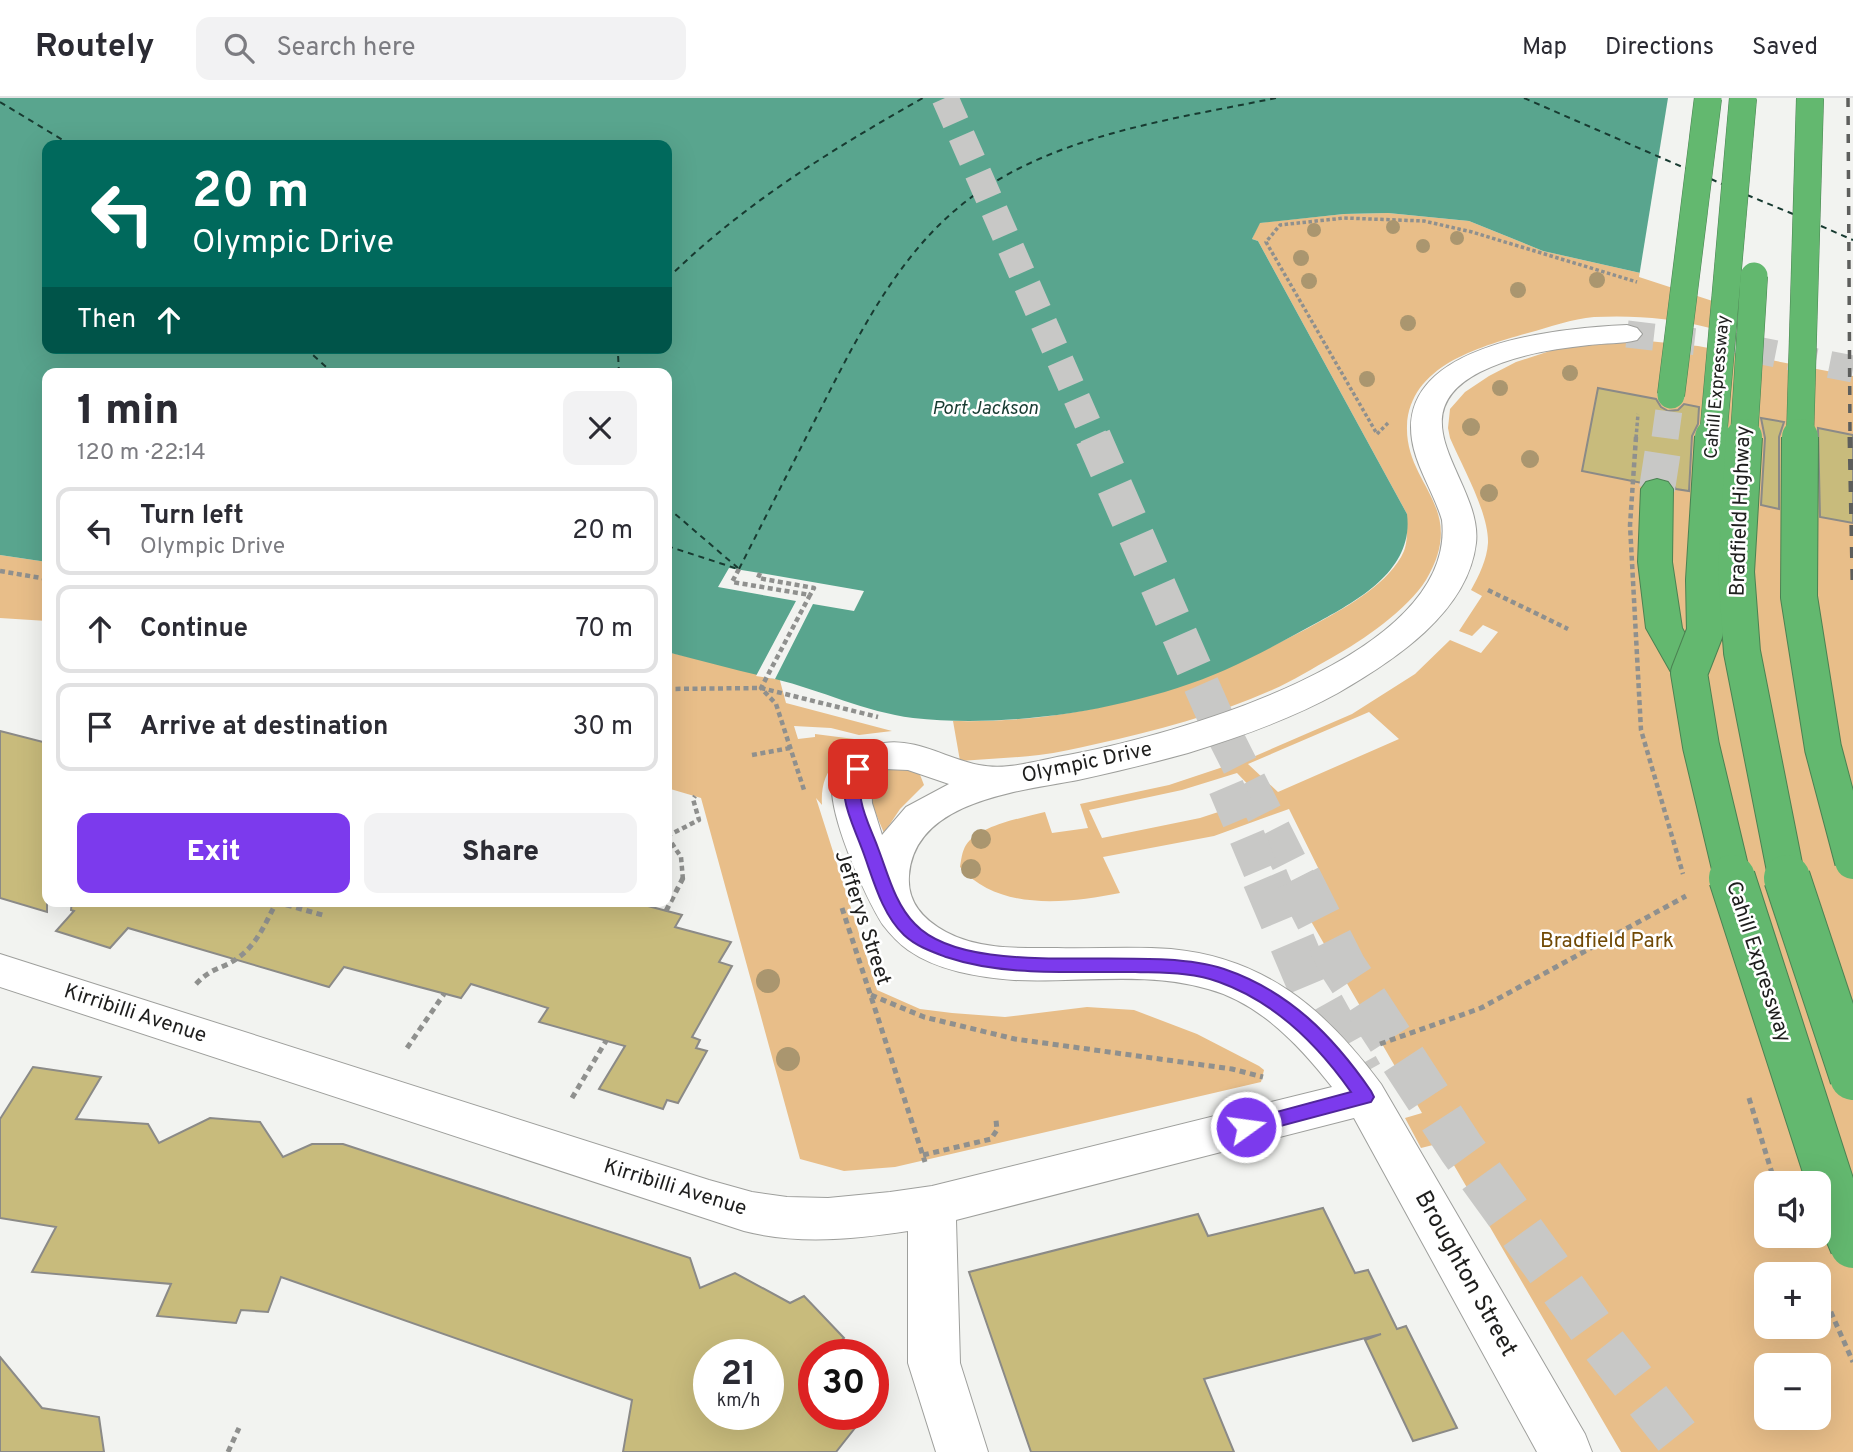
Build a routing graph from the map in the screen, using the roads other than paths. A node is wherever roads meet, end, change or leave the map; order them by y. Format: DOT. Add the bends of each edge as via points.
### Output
graph roads {
  1 [pos="1708,98"];
  2 [pos="1743,98"];
  3 [pos="1767,98"];
  4 [pos="1810,98"];
  5 [pos="1627,334"];
  6 [pos="1671,395"];
  7 [pos="1657,489"];
  8 [pos="1689,673"];
  9 [pos="1005,781"];
  10 [pos="1853,861"];
  11 [pos="900,918"];
  12 [pos="0,970"];
  13 [pos="1853,1077"];
  14 [pos="1351,1078"];
  15 [pos="930,1190"];
  16 [pos="1853,1245"];
  17 [pos="961,1452"];
  18 [pos="1566,1452"];
  1 -- 6 [label="highway, bridge"];
  2 -- 8 [label="highway, Cahill Expressway, bridge" via="1712,456 1705,632"];
  3 -- 13 [label="highway, Bradfield Highway, bridge" via="1738,519 1736,572 1742,652 1785,873"];
  4 -- 10 [label="highway, bridge" via="1799,597 1823,748"];
  5 -- 9 [label="street, Olympic Drive" via="1577,336 1518,348 1465,368 1437,390 1424,421 1426,438 1455,509 1460,545 1446,584 1427,609 1364,662 1282,706 1230,727 1120,758"];
  7 -- 8 [label="highway, Cahill Expressway" via="1656,562 1664,628"];
  8 -- 16 [label="highway, Cahill Expressway, bridge" via="1727,862"];
  9 -- 11 [label="street, Olympic Drive" via="958,795 907,829 893,849 887,877"];
  9 -- 11 [label="street" via="964,777 892,755 858,769 852,777 852,800"];
  11 -- 14 [label="street" via="928,944 1000,963 1175,966 1219,974 1255,989 1314,1031"];
  12 -- 15 [label="street, Kirribilli Avenue" via="764,1215 824,1220"];
  14 -- 15 [label="street, Kirribilli Avenue"];
  14 -- 18 [label="street, Broughton Street"];
  15 -- 17 [label="street" via="934,1363"];
}
